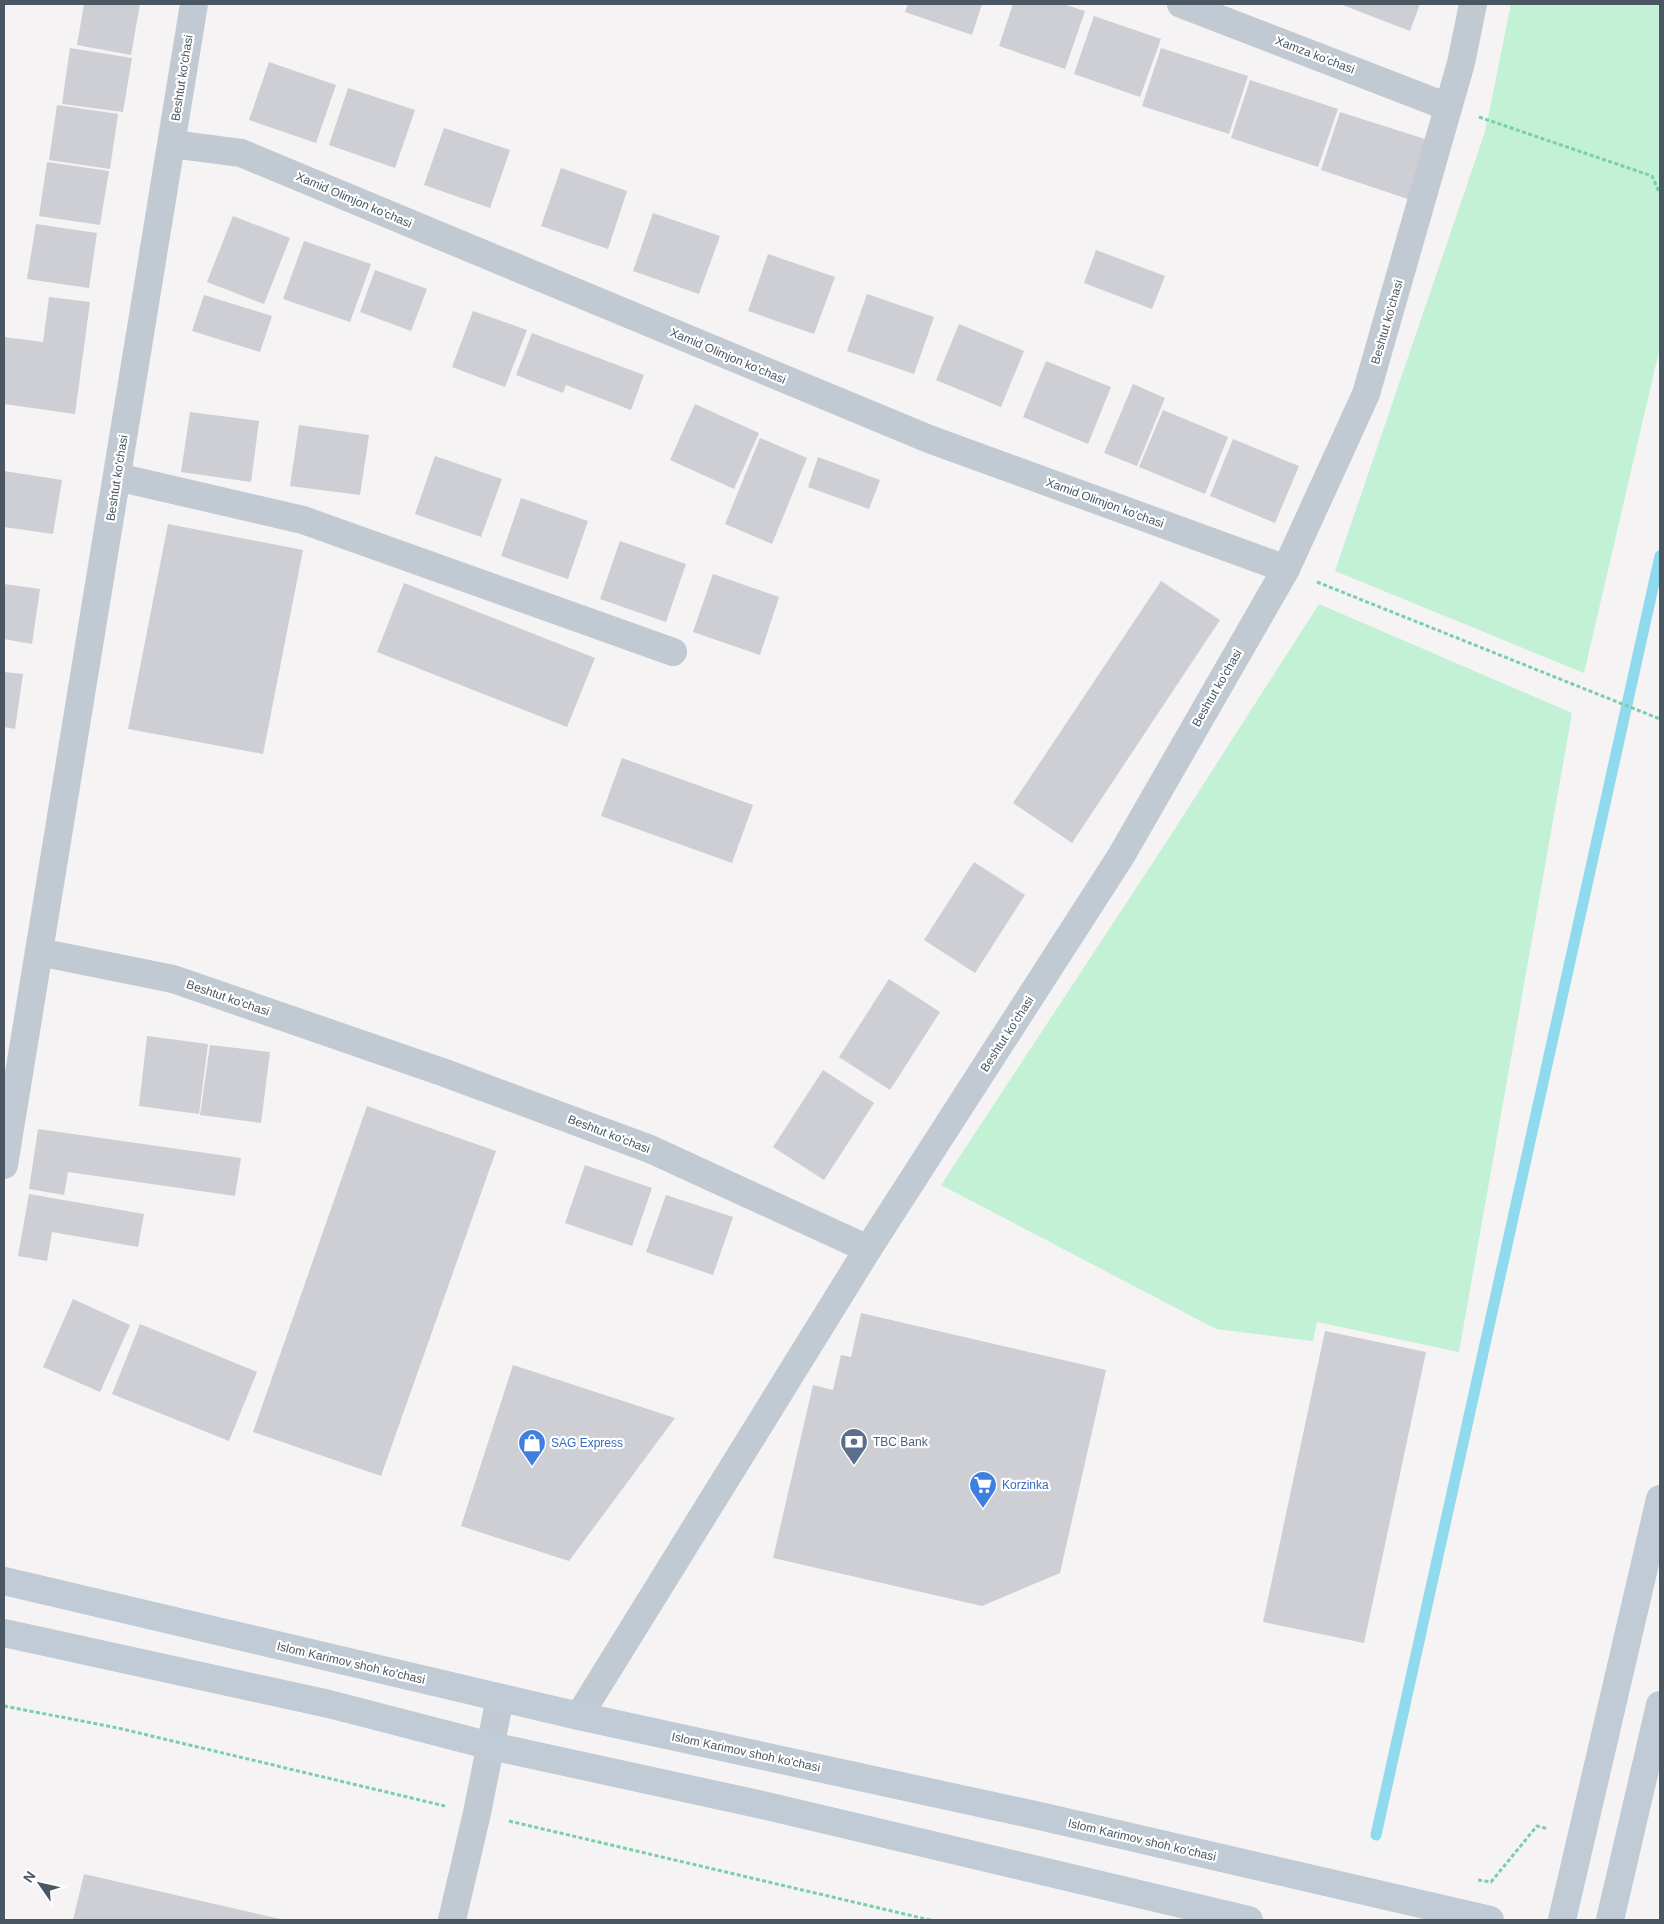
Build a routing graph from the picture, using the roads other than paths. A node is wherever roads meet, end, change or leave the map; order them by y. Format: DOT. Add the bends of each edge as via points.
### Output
graph roads {
  1 [pos="194,4"];
  2 [pos="1181,4"];
  3 [pos="1473,4"];
  4 [pos="1448,106"];
  5 [pos="172,144"];
  6 [pos="118,477"];
  7 [pos="1286,569"];
  8 [pos="673,652"];
  9 [pos="39,952"];
  10 [pos="4,1165"];
  11 [pos="868,1250"];
  12 [pos="1660,1500"];
  13 [pos="4,1581"];
  14 [pos="4,1633"];
  15 [pos="500,1698"];
  16 [pos="1660,1705"];
  17 [pos="579,1716"];
  18 [pos="490,1746"];
  19 [pos="452,1920"];
  20 [pos="1249,1920"];
  21 [pos="1490,1920"];
  22 [pos="1562,1920"];
  23 [pos="1610,1920"];
  1 -- 5 [label="street, Beshtut ko'chasi"];
  2 -- 4 [label="street, Xamza ko'chasi"];
  3 -- 4 [label="street, Beshtut ko'chasi"];
  4 -- 7 [label="street, Beshtut ko'chasi" via="1366,394"];
  5 -- 6 [label="street, Beshtut ko'chasi"];
  5 -- 7 [label="street, Xamid Olimjon ko'chasi" via="242,153 929,439"];
  6 -- 8 [label="street" via="303,520"];
  6 -- 9 [label="street, Beshtut ko'chasi"];
  7 -- 11 [label="street, Beshtut ko'chasi" via="1121,856"];
  9 -- 10 [label="street, Beshtut ko'chasi"];
  9 -- 11 [label="street, Beshtut ko'chasi" via="174,979 445,1073 650,1149"];
  11 -- 17 [label="street"];
  12 -- 22 [label="main road"];
  13 -- 15 [label="main road, Islom Karimov shoh ko'chasi"];
  14 -- 18 [label="main road" via="329,1704"];
  15 -- 17 [label="main road, Islom Karimov shoh ko'chasi"];
  15 -- 18 [label="street"];
  16 -- 23 [label="main road"];
  17 -- 21 [label="main road, Islom Karimov shoh ko'chasi" via="1044,1817"];
  18 -- 19 [label="street"];
  18 -- 20 [label="main road" via="758,1804"];
}
